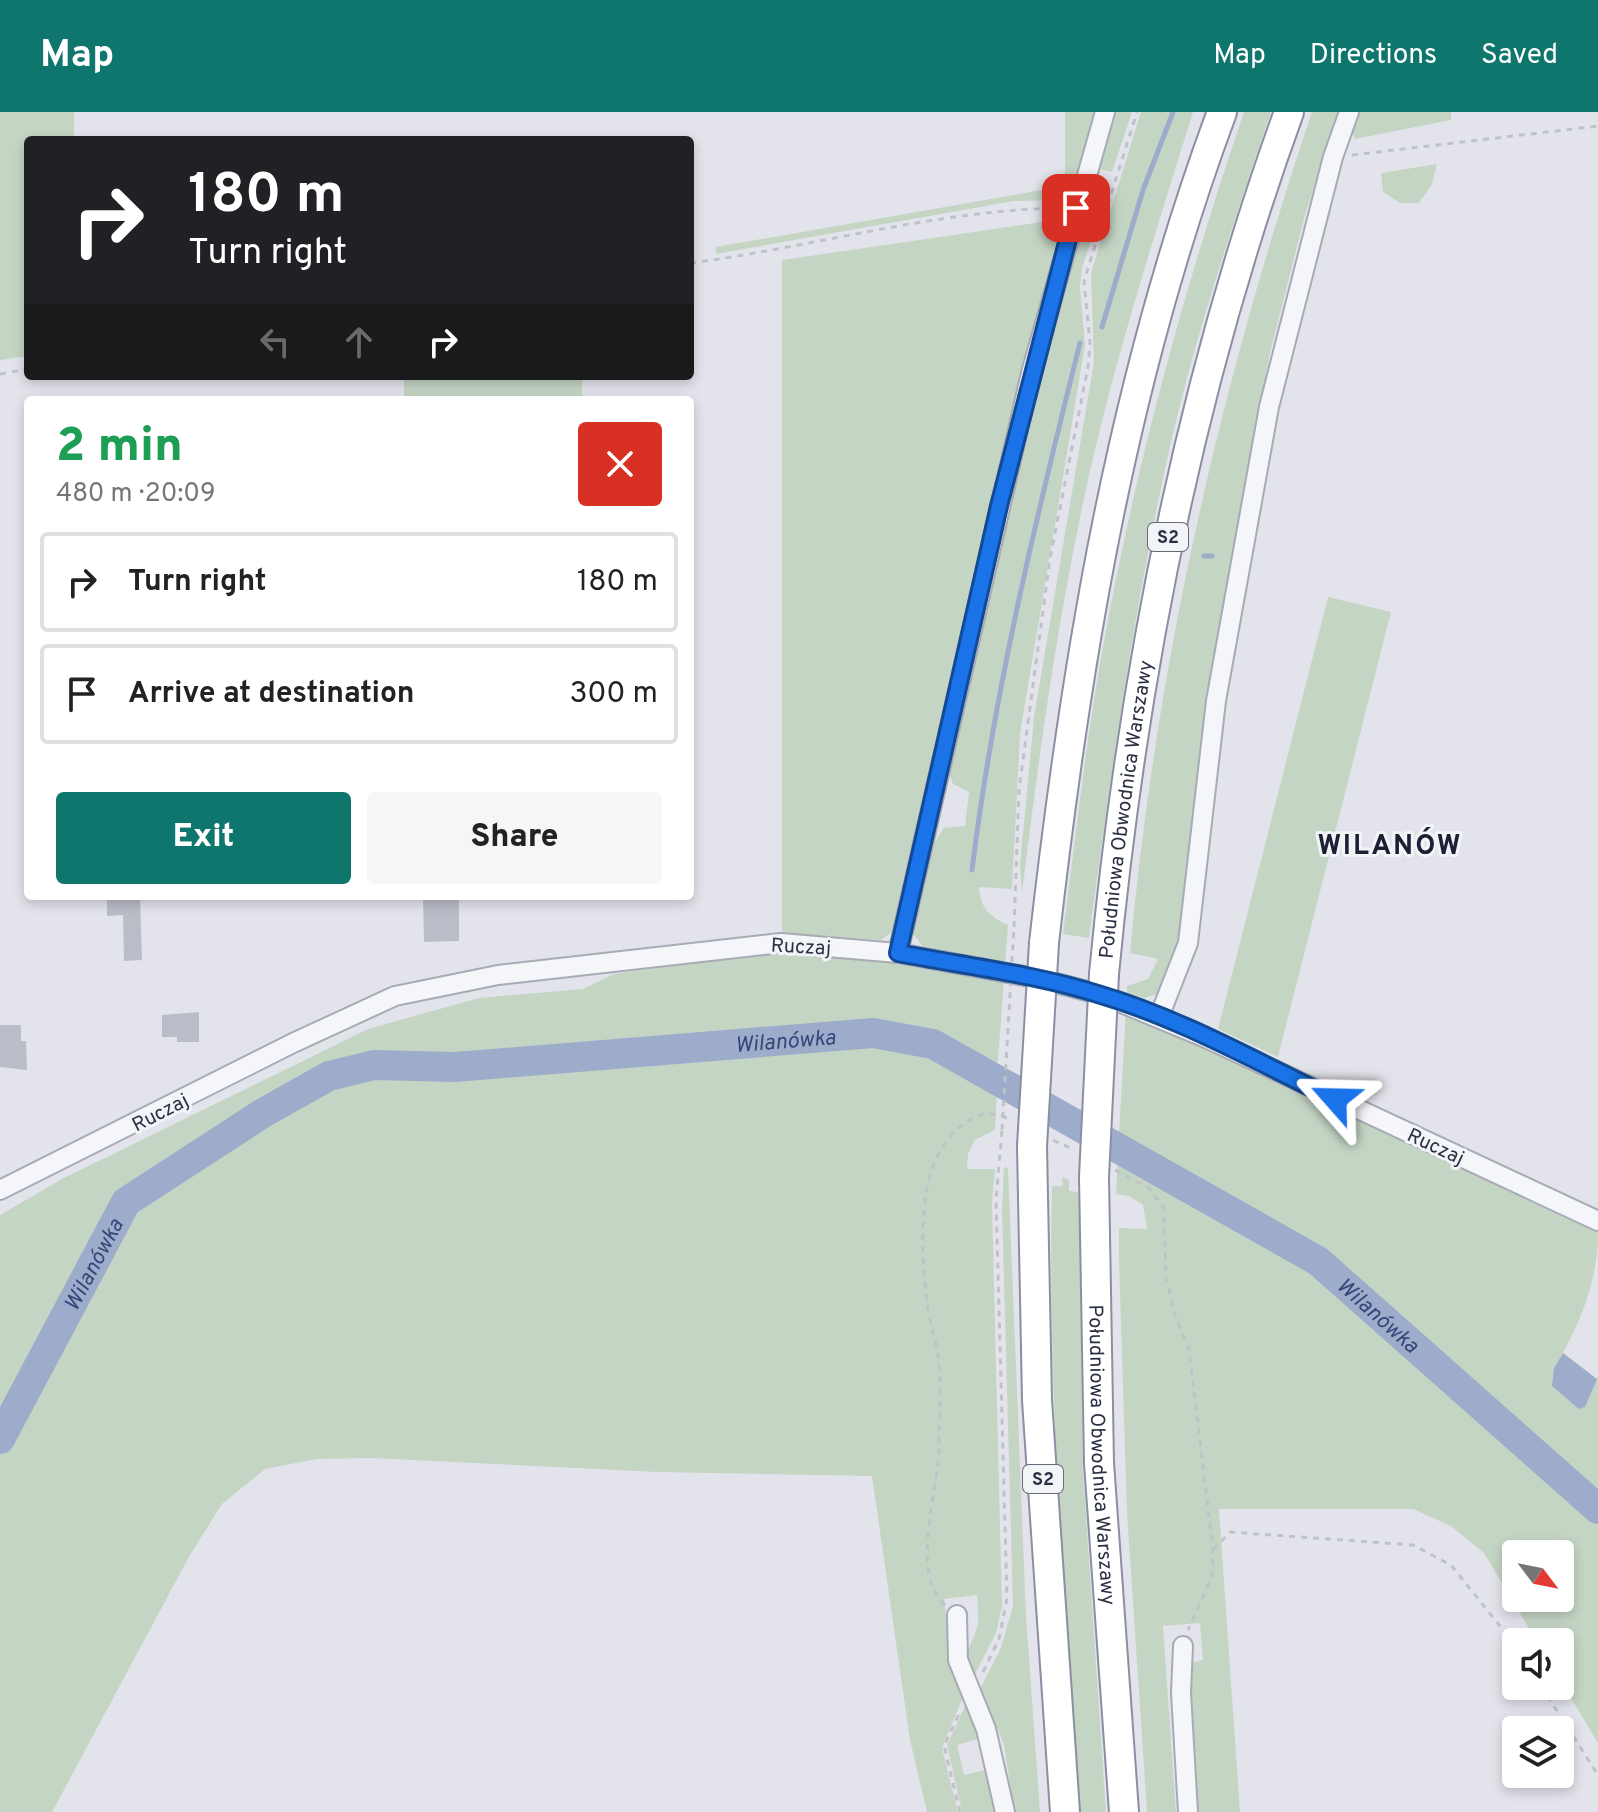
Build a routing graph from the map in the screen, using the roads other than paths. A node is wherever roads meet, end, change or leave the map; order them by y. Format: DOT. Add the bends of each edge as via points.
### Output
graph roads {
  1 [pos="1105,112"];
  2 [pos="1222,112"];
  3 [pos="1289,112"];
  4 [pos="1349,112"];
  5 [pos="898,953"];
  6 [pos="1159,1017"];
  7 [pos="0,1190"];
  8 [pos="1598,1221"];
  9 [pos="957,1615"];
  10 [pos="1183,1646"];
  11 [pos="1005,1812"];
  12 [pos="1065,1812"];
  13 [pos="1124,1812"];
  14 [pos="1188,1812"];
  1 -- 5 [label="street" via="1006,476"];
  2 -- 12 [label="highway, S2, bridge" via="1128,421 1104,527 1068,744 1044,943 1034,1136 1037,1400"];
  3 -- 13 [label="highway, Południowa Obwodnica Warszawy / S2, bridge" via="1233,279 1171,523 1123,792 1104,974 1099,1463"];
  4 -- 6 [label="street" via="1269,407 1230,608 1188,943"];
  5 -- 6 [label="street, Ruczaj" via="1041,979"];
  5 -- 7 [label="street, Ruczaj" via="751,944 432,986 395,996 293,1043"];
  6 -- 8 [label="street, Ruczaj"];
  9 -- 11 [label="street" via="958,1660 995,1759"];
  10 -- 14 [label="street"];
}
